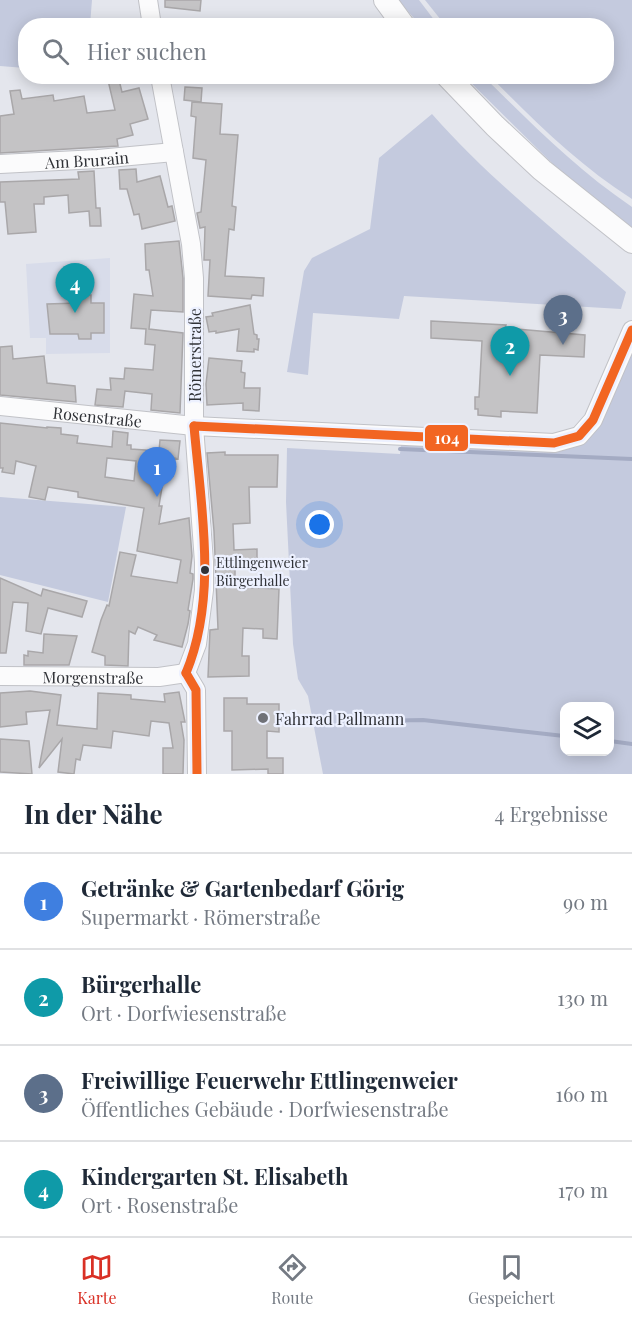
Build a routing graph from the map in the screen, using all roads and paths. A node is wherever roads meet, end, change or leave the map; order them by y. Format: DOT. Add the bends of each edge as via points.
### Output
graph roads {
  1 [pos="148,0"];
  2 [pos="385,0"];
  3 [pos="151,18"];
  4 [pos="398,18"];
  5 [pos="161,84"];
  6 [pos="455,84"];
  7 [pos="174,152"];
  8 [pos="0,164"];
  9 [pos="632,242"];
  10 [pos="632,330"];
  11 [pos="0,406"];
  12 [pos="194,426"];
  13 [pos="186,673"];
  14 [pos="0,676"];
  15 [pos="197,774"];
  1 -- 3 [label="street"];
  2 -- 4 [label="main road"];
  5 -- 7 [label="street, Römerstraße"];
  6 -- 9 [label="main road" via="542,170"];
  7 -- 8 [label="street, Am Brurain"];
  7 -- 12 [label="street, Römerstraße" via="192,255"];
  10 -- 12 [label="street, Rosenstraße" via="593,420 579,436 554,443"];
  11 -- 12 [label="street, Rosenstraße"];
  12 -- 13 [label="street, Römerstraße" via="204,590 197,644"];
  13 -- 14 [label="street, Morgenstraße" via="159,677"];
  13 -- 15 [label="street" via="196,690"];
}
